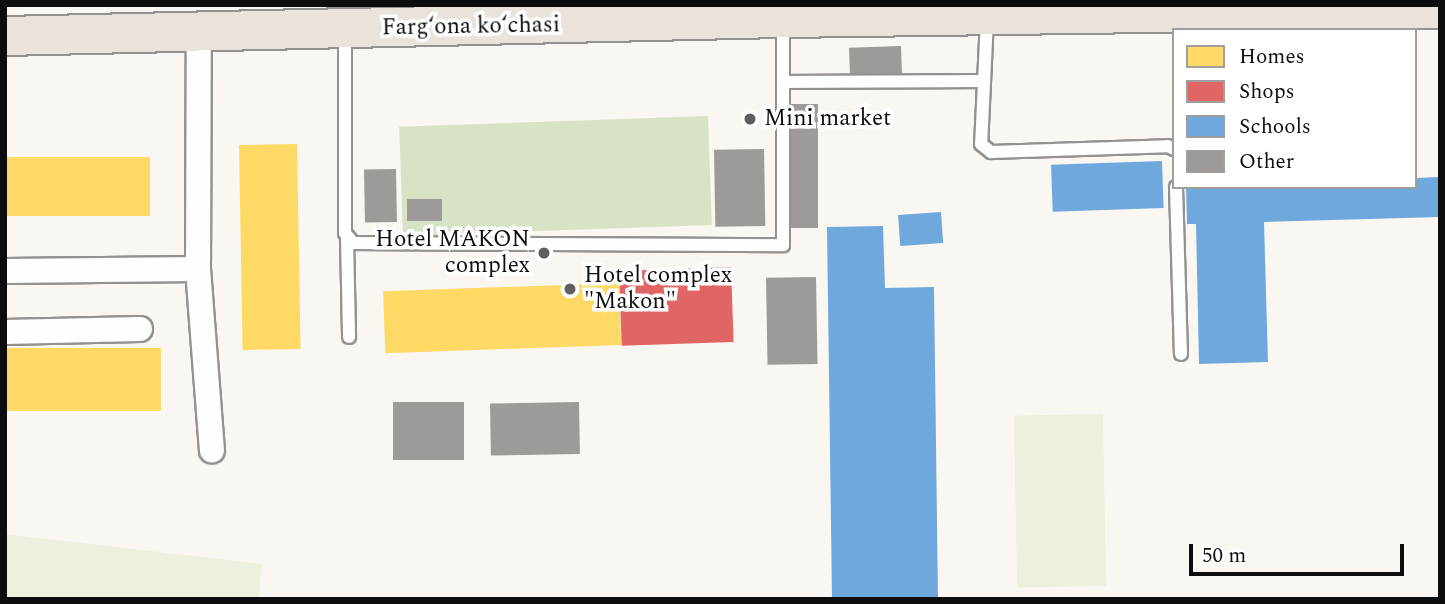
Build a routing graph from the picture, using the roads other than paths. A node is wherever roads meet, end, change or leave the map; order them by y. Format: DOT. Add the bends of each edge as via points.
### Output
graph roads {
  1 [pos="1440,9"];
  2 [pos="1104,10"];
  3 [pos="987,16"];
  4 [pos="783,18"];
  5 [pos="345,30"];
  6 [pos="199,33"];
  7 [pos="5,36"];
  8 [pos="984,81"];
  9 [pos="783,82"];
  10 [pos="1172,148"];
  11 [pos="1176,189"];
  12 [pos="347,238"];
  13 [pos="198,269"];
  14 [pos="5,271"];
  15 [pos="140,329"];
  16 [pos="5,331"];
  17 [pos="349,337"];
  18 [pos="1181,354"];
  19 [pos="212,450"];
  1 -- 2 [label="main road, Fargʻona koʻchasi"];
  2 -- 3 [label="main road, Fargʻona koʻchasi"];
  3 -- 4 [label="main road, Fargʻona koʻchasi"];
  3 -- 8 [label="lane"];
  4 -- 5 [label="main road, Fargʻona koʻchasi"];
  4 -- 9 [label="lane"];
  5 -- 6 [label="main road, Fargʻona koʻchasi"];
  5 -- 12 [label="lane"];
  6 -- 7 [label="main road, Fargʻona koʻchasi"];
  6 -- 13 [label="street"];
  8 -- 9 [label="lane"];
  8 -- 10 [label="lane" via="981,144 991,152"];
  9 -- 12 [label="lane" via="783,245 358,244"];
  11 -- 18 [label="lane"];
  12 -- 17 [label="lane"];
  13 -- 14 [label="street"];
  13 -- 19 [label="street"];
  15 -- 16 [label="street"];
}
